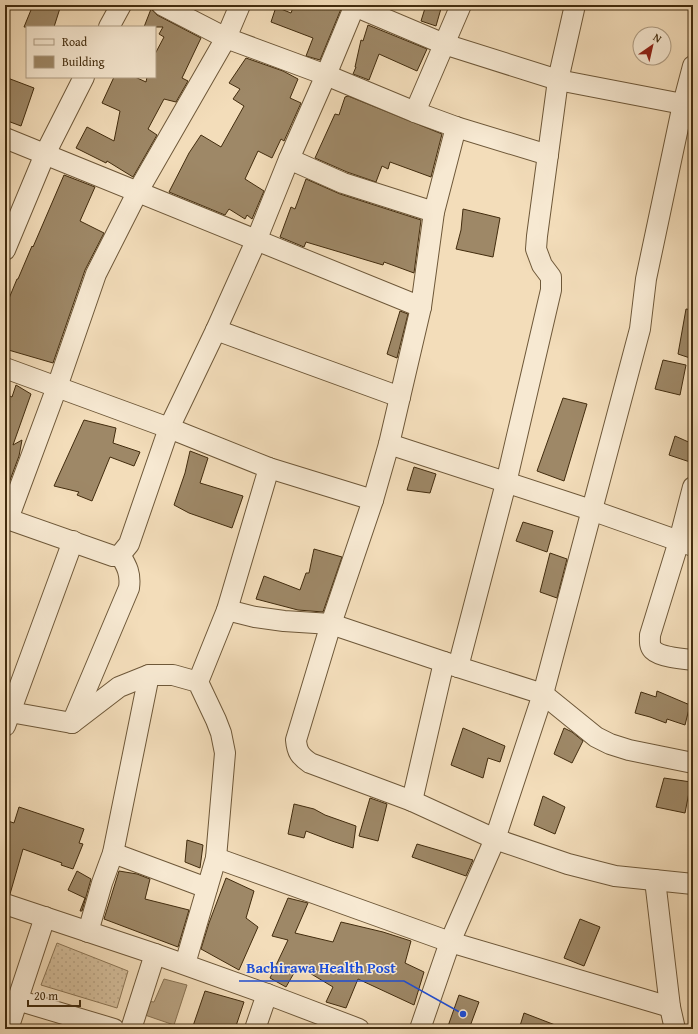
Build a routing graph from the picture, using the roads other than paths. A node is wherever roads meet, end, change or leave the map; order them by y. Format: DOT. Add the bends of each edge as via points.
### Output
graph roads {
  1 [pos="121,5"];
  2 [pos="162,5"];
  3 [pos="240,5"];
  4 [pos="354,5"];
  5 [pos="461,5"];
  6 [pos="575,5"];
  7 [pos="110,26"];
  8 [pos="226,38"];
  9 [pos="444,44"];
  10 [pos="693,66"];
  11 [pos="326,75"];
  12 [pos="83,78"];
  13 [pos="558,80"];
  14 [pos="688,105"];
  15 [pos="415,112"];
  16 [pos="456,127"];
  17 [pos="5,138"];
  18 [pos="45,154"];
  19 [pos="548,155"];
  20 [pos="288,158"];
  21 [pos="138,191"];
  22 [pos="434,212"];
  23 [pos="256,240"];
  24 [pos="5,250"];
  25 [pos="420,307"];
  26 [pos="216,330"];
  27 [pos="5,368"];
  28 [pos="57,387"];
  29 [pos="400,397"];
  30 [pos="169,428"];
  31 [pos="389,444"];
  32 [pos="269,468"];
  33 [pos="506,483"];
  34 [pos="693,487"];
  35 [pos="373,500"];
  36 [pos="591,510"];
  37 [pos="7,518"];
  38 [pos="73,541"];
  39 [pos="686,543"];
  40 [pos="120,555"];
  41 [pos="227,610"];
  42 [pos="332,624"];
  43 [pos="693,660"];
  44 [pos="451,664"];
  45 [pos="149,675"];
  46 [pos="198,682"];
  47 [pos="543,694"];
  48 [pos="8,719"];
  49 [pos="72,723"];
  50 [pos="693,764"];
  51 [pos="412,801"];
  52 [pos="495,839"];
  53 [pos="113,853"];
  54 [pos="216,858"];
  55 [pos="655,880"];
  56 [pos="693,884"];
  57 [pos="208,888"];
  58 [pos="5,904"];
  59 [pos="45,917"];
  60 [pos="88,932"];
  61 [pos="450,942"];
  62 [pos="156,954"];
  63 [pos="185,964"];
  64 [pos="268,994"];
  65 [pos="17,1000"];
  66 [pos="670,1007"];
  67 [pos="7,1028"];
  68 [pos="114,1029"];
  69 [pos="131,1029"];
  70 [pos="255,1029"];
  71 [pos="358,1029"];
  72 [pos="420,1029"];
  73 [pos="675,1029"];
  1 -- 7 [label="street"];
  2 -- 8 [label="street"];
  3 -- 8 [label="street"];
  4 -- 9 [label="street"];
  4 -- 11 [label="street"];
  5 -- 9 [label="street"];
  6 -- 13 [label="street"];
  8 -- 11 [label="street"];
  8 -- 21 [label="street"];
  9 -- 13 [label="street"];
  9 -- 15 [label="street"];
  10 -- 14 [label="street"];
  11 -- 15 [label="street"];
  11 -- 20 [label="street"];
  12 -- 18 [label="street"];
  13 -- 14 [label="street"];
  13 -- 19 [label="street"];
  14 -- 36 [label="street" via="646,279 640,329"];
  15 -- 16 [label="street"];
  16 -- 19 [label="street"];
  16 -- 22 [label="street"];
  17 -- 18 [label="street"];
  18 -- 21 [label="street"];
  18 -- 24 [label="street"];
  19 -- 33 [label="street" via="536,249 550,277 552,290"];
  20 -- 22 [label="street" via="343,183"];
  20 -- 23 [label="street"];
  21 -- 23 [label="street"];
  21 -- 28 [label="street" via="96,274"];
  22 -- 25 [label="street"];
  23 -- 25 [label="street"];
  23 -- 26 [label="street"];
  25 -- 29 [label="street"];
  26 -- 29 [label="street"];
  26 -- 30 [label="street"];
  27 -- 28 [label="street"];
  28 -- 30 [label="street"];
  28 -- 37 [label="street"];
  29 -- 31 [label="street"];
  30 -- 32 [label="street"];
  30 -- 40 [label="street" via="129,544"];
  31 -- 33 [label="street"];
  31 -- 35 [label="street"];
  32 -- 35 [label="street"];
  32 -- 41 [label="street"];
  33 -- 36 [label="street"];
  33 -- 44 [label="street"];
  34 -- 39 [label="street"];
  35 -- 42 [label="street"];
  36 -- 39 [label="street"];
  36 -- 47 [label="street"];
  37 -- 38 [label="street"];
  38 -- 40 [label="street" via="113,556"];
  38 -- 48 [label="street"];
  39 -- 43 [label="street" via="650,635 650,645 654,651 668,656"];
  40 -- 49 [label="street" via="129,571 130,588"];
  41 -- 42 [label="street" via="284,621"];
  41 -- 46 [label="street"];
  42 -- 44 [label="street"];
  42 -- 51 [label="street" via="296,740 296,749 300,756 310,763"];
  44 -- 47 [label="street"];
  44 -- 51 [label="street"];
  45 -- 46 [label="street" via="173,675"];
  45 -- 49 [label="street" via="119,687"];
  45 -- 53 [label="street"];
  46 -- 54 [label="street" via="221,733 225,753"];
  47 -- 50 [label="street" via="596,737 610,744"];
  47 -- 52 [label="street"];
  48 -- 49 [label="street"];
  51 -- 52 [label="street"];
  52 -- 55 [label="street" via="568,864 615,876"];
  52 -- 61 [label="street"];
  53 -- 57 [label="street"];
  53 -- 60 [label="street"];
  54 -- 57 [label="street"];
  54 -- 61 [label="street"];
  55 -- 56 [label="street"];
  55 -- 66 [label="street"];
  57 -- 63 [label="street"];
  58 -- 59 [label="street"];
  59 -- 60 [label="street"];
  59 -- 65 [label="street"];
  60 -- 62 [label="street"];
  61 -- 66 [label="street"];
  61 -- 72 [label="street"];
  62 -- 63 [label="street"];
  62 -- 69 [label="street"];
  63 -- 64 [label="street"];
  64 -- 70 [label="street"];
  64 -- 71 [label="street"];
  65 -- 67 [label="street"];
  65 -- 68 [label="street"];
  66 -- 73 [label="street"];
}
